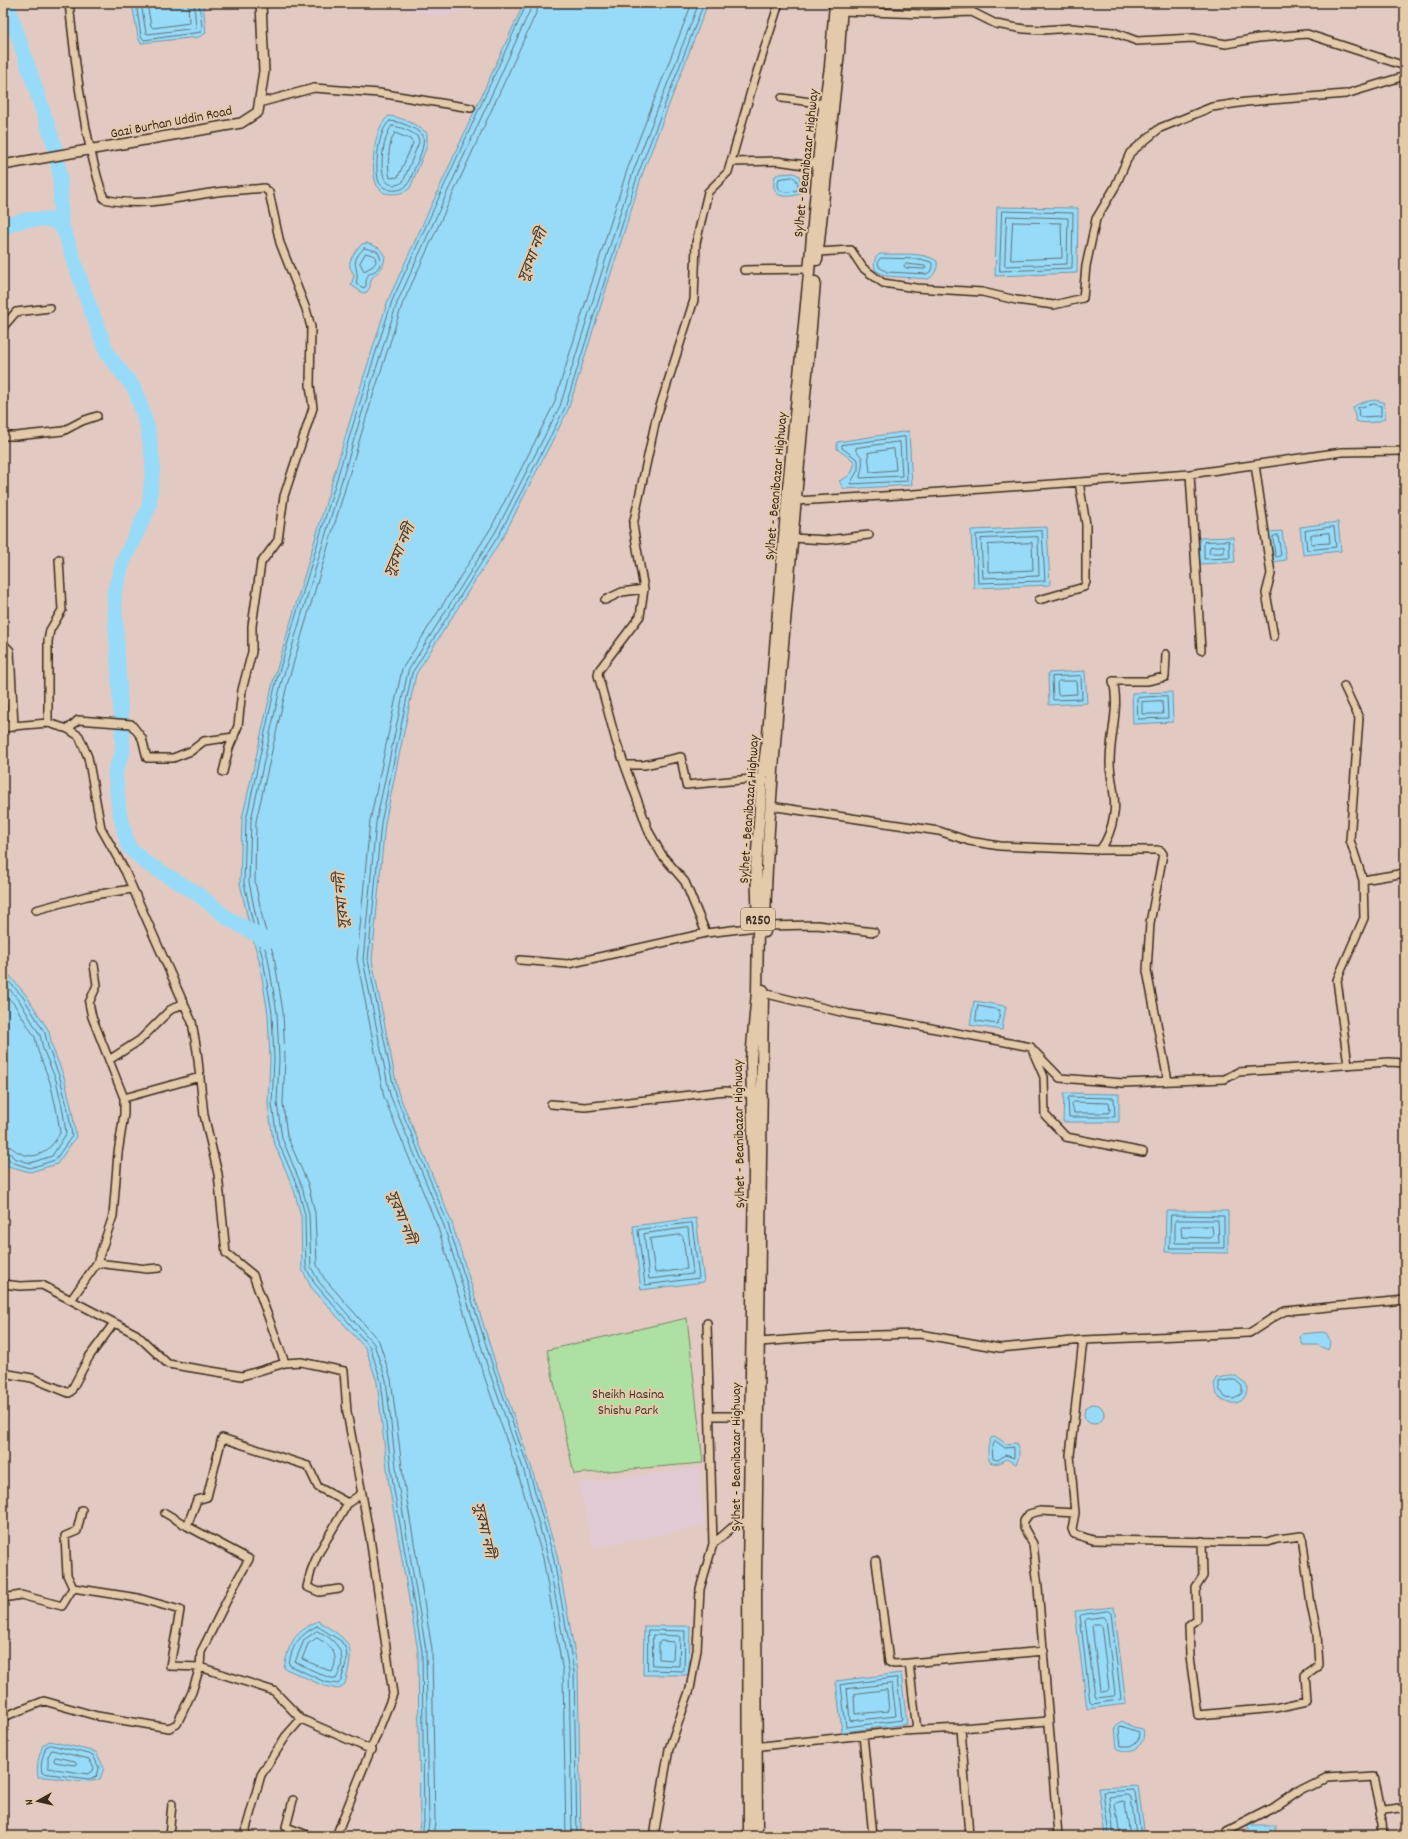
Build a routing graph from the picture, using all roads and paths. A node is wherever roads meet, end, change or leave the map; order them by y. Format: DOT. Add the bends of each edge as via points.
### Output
graph roads {
  1 [pos="69,3"];
  2 [pos="261,3"];
  3 [pos="779,3"];
  4 [pos="839,6"];
  5 [pos="1405,66"];
  6 [pos="1405,76"];
  7 [pos="782,98"];
  8 [pos="259,104"];
  9 [pos="824,104"];
  10 [pos="471,108"];
  11 [pos="90,151"];
  12 [pos="819,161"];
  13 [pos="731,162"];
  14 [pos="3,165"];
  15 [pos="818,252"];
  16 [pos="810,269"];
  17 [pos="744,270"];
  18 [pos="50,308"];
  19 [pos="3,327"];
  20 [pos="97,416"];
  21 [pos="3,436"];
  22 [pos="1405,451"];
  23 [pos="1255,465"];
  24 [pos="1190,474"];
  25 [pos="1079,482"];
  26 [pos="795,501"];
  27 [pos="869,534"];
  28 [pos="792,538"];
  29 [pos="59,559"];
  30 [pos="644,589"];
  31 [pos="605,600"];
  32 [pos="1039,600"];
  33 [pos="1274,637"];
  34 [pos="3,645"];
  35 [pos="1201,650"];
  36 [pos="1166,654"];
  37 [pos="1344,686"];
  38 [pos="48,723"];
  39 [pos="3,726"];
  40 [pos="13,726"];
  41 [pos="68,728"];
  42 [pos="234,737"];
  43 [pos="625,765"];
  44 [pos="224,772"];
  45 [pos="762,778"];
  46 [pos="771,788"];
  47 [pos="770,806"];
  48 [pos="1100,850"];
  49 [pos="1405,873"];
  50 [pos="1363,880"];
  51 [pos="132,889"];
  52 [pos="36,910"];
  53 [pos="761,927"];
  54 [pos="874,932"];
  55 [pos="706,933"];
  56 [pos="520,960"];
  57 [pos="94,966"];
  58 [pos="763,992"];
  59 [pos="184,1004"];
  60 [pos="1031,1047"];
  61 [pos="109,1060"];
  62 [pos="1405,1063"];
  63 [pos="1348,1065"];
  64 [pos="200,1077"];
  65 [pos="1168,1081"];
  66 [pos="752,1094"];
  67 [pos="124,1098"];
  68 [pos="551,1104"];
  69 [pos="1143,1152"];
  70 [pos="97,1263"];
  71 [pos="159,1268"];
  72 [pos="3,1284"];
  73 [pos="71,1300"];
  74 [pos="1405,1300"];
  75 [pos="114,1323"];
  76 [pos="707,1323"];
  77 [pos="1082,1340"];
  78 [pos="760,1342"];
  79 [pos="285,1362"];
  80 [pos="3,1373"];
  81 [pos="710,1416"];
  82 [pos="750,1416"];
  83 [pos="361,1494"];
  84 [pos="348,1503"];
  85 [pos="82,1510"];
  86 [pos="165,1513"];
  87 [pos="1075,1513"];
  88 [pos="753,1519"];
  89 [pos="187,1526"];
  90 [pos="1202,1541"];
  91 [pos="713,1544"];
  92 [pos="876,1561"];
  93 [pos="73,1588"];
  94 [pos="339,1589"];
  95 [pos="3,1598"];
  96 [pos="1044,1651"];
  97 [pos="909,1663"];
  98 [pos="200,1667"];
  99 [pos="3,1717"];
  100 [pos="301,1719"];
  101 [pos="1048,1721"];
  102 [pos="961,1728"];
  103 [pos="918,1730"];
  104 [pos="863,1735"];
  105 [pos="752,1747"];
  106 [pos="372,1750"];
  107 [pos="293,1800"];
  108 [pos="172,1804"];
  109 [pos="1405,1807"];
  110 [pos="1381,1812"];
  111 [pos="752,1816"];
  112 [pos="169,1836"];
  113 [pos="244,1836"];
  114 [pos="310,1836"];
  115 [pos="336,1836"];
  116 [pos="654,1836"];
  117 [pos="748,1836"];
  118 [pos="757,1836"];
  119 [pos="873,1836"];
  120 [pos="969,1836"];
  121 [pos="1058,1836"];
  122 [pos="1228,1836"];
  123 [pos="1384,1836"];
  1 -- 11 [label="street" via="78,88"];
  2 -- 8 [label="street, Gazi Burhan Uddin Road" via="264,71"];
  3 -- 13 [label="street"];
  4 -- 5 [label="street" via="926,14 972,12 996,24 1024,29 1071,28 1113,32 1137,41 1193,38 1226,44 1258,38 1307,34"];
  4 -- 9 [label="main road, Sylhet - Beanibazar Highway / R250"];
  4 -- 15 [label="main road, Sylhet - Beanibazar Highway / R250" via="839,52"];
  6 -- 15 [label="street" via="1346,94 1212,107 1160,128 1130,153 1096,219 1086,266 1083,298 1054,305 982,292 882,283 863,268 851,250"];
  7 -- 9 [label="street"];
  8 -- 10 [label="street" via="314,88 379,94"];
  8 -- 11 [label="street, Gazi Burhan Uddin Road" via="258,112 241,123"];
  9 -- 12 [label="main road, Sylhet - Beanibazar Highway / R250"];
  11 -- 14 [label="street, Gazi Burhan Uddin Road"];
  11 -- 42 [label="street" via="104,199 121,203 181,199 217,192 264,188 269,192 280,243 311,327 310,385 313,408 284,496 278,540 262,563 252,626 252,652"];
  12 -- 13 [label="street" via="805,165 777,161"];
  12 -- 16 [label="main road, Sylhet - Beanibazar Highway / R250"];
  13 -- 30 [label="street" via="728,172 708,192 696,243 694,300 656,419 633,525"];
  15 -- 26 [label="main road, Sylhet - Beanibazar Highway / R250"];
  16 -- 17 [label="street"];
  16 -- 45 [label="main road, Sylhet - Beanibazar Highway / R250"];
  18 -- 19 [label="street" via="16,312"];
  20 -- 21 [label="street" via="63,431"];
  22 -- 23 [label="street" via="1342,452"];
  23 -- 24 [label="street"];
  23 -- 33 [label="street" via="1271,574 1266,593"];
  24 -- 25 [label="street"];
  24 -- 35 [label="street"];
  25 -- 26 [label="street"];
  25 -- 32 [label="street" via="1086,524 1086,582 1084,587"];
  26 -- 28 [label="main road, Sylhet - Beanibazar Highway / R250"];
  27 -- 28 [label="street" via="826,540"];
  28 -- 46 [label="main road, Sylhet - Beanibazar Highway / R250"];
  29 -- 38 [label="street" via="62,610 50,630 48,641"];
  30 -- 31 [label="street" via="622,592"];
  30 -- 43 [label="street" via="640,616 599,670 598,675"];
  34 -- 40 [label="street" via="9,651"];
  36 -- 48 [label="street" via="1165,677 1113,681 1116,693 1110,763 1114,813 1107,841"];
  37 -- 50 [label="street" via="1359,718 1350,840"];
  38 -- 40 [label="street"];
  38 -- 41 [label="street"];
  39 -- 40 [label="street"];
  41 -- 42 [label="street" via="78,720 131,724 142,738 147,758 173,758 190,751 204,741"];
  41 -- 51 [label="street" via="79,736 88,757 101,828"];
  42 -- 44 [label="street"];
  43 -- 45 [label="street" via="644,765 681,757 686,785"];
  43 -- 55 [label="street" via="649,832 662,855 685,882"];
  45 -- 46 [label="street"];
  45 -- 53 [label="main road, Sylhet - Beanibazar Highway / R250" via="756,866"];
  46 -- 47 [label="main road, Sylhet - Beanibazar Highway / R250"];
  47 -- 48 [label="street" via="939,831 969,841 1000,846"];
  47 -- 53 [label="main road, Sylhet - Beanibazar Highway / R250"];
  48 -- 65 [label="street" via="1157,850 1163,854 1150,923 1147,971"];
  49 -- 50 [label="street"];
  50 -- 63 [label="street" via="1364,918 1337,980"];
  51 -- 52 [label="street" via="87,896"];
  51 -- 59 [label="street"];
  53 -- 54 [label="street" via="817,925"];
  53 -- 55 [label="street"];
  53 -- 58 [label="main road, Sylhet - Beanibazar Highway / R250"];
  53 -- 66 [label="main road, Sylhet - Beanibazar Highway / R250" via="751,1059"];
  55 -- 56 [label="street" via="568,964"];
  57 -- 61 [label="street" via="97,985 89,1003"];
  58 -- 60 [label="street" via="849,1014"];
  58 -- 78 [label="main road, Sylhet - Beanibazar Highway / R250"];
  59 -- 61 [label="street" via="170,1010 140,1040"];
  59 -- 64 [label="street" via="192,1022"];
  60 -- 65 [label="street" via="1060,1078 1123,1084"];
  60 -- 69 [label="street" via="1044,1077 1045,1115 1066,1138"];
  61 -- 67 [label="street"];
  62 -- 63 [label="street"];
  63 -- 65 [label="street" via="1238,1072 1225,1079"];
  64 -- 67 [label="street"];
  64 -- 79 [label="street" via="204,1115 218,1174 226,1253 253,1275"];
  66 -- 68 [label="street" via="725,1091 585,1107"];
  66 -- 82 [label="main road, Sylhet - Beanibazar Highway / R250" via="754,1173"];
  67 -- 70 [label="street" via="113,1216"];
  70 -- 71 [label="street" via="146,1269"];
  70 -- 73 [label="street"];
  72 -- 73 [label="street" via="42,1285"];
  73 -- 75 [label="street"];
  74 -- 77 [label="street" via="1285,1311 1249,1333"];
  75 -- 79 [label="street" via="136,1334 168,1364 242,1376"];
  75 -- 80 [label="street" via="89,1357 69,1393 32,1378"];
  76 -- 81 [label="street"];
  77 -- 78 [label="street" via="1000,1348 920,1334 838,1336"];
  77 -- 87 [label="street" via="1070,1455"];
  78 -- 88 [label="main road, Sylhet - Beanibazar Highway / R250"];
  79 -- 83 [label="street" via="301,1362 344,1371 346,1412"];
  81 -- 82 [label="street"];
  81 -- 91 [label="street"];
  82 -- 88 [label="main road, Sylhet - Beanibazar Highway / R250"];
  83 -- 84 [label="street"];
  83 -- 106 [label="street" via="393,1694"];
  84 -- 89 [label="street" via="318,1487 308,1466 222,1438 207,1497 197,1500"];
  84 -- 94 [label="street" via="318,1554 307,1587 319,1592"];
  85 -- 93 [label="street" via="77,1531 64,1536 67,1575"];
  86 -- 89 [label="street"];
  87 -- 90 [label="street" via="1072,1529 1074,1534 1093,1540"];
  87 -- 96 [label="street" via="1040,1511 1029,1514 1024,1521 1024,1528 1033,1544"];
  88 -- 91 [label="street" via="736,1524"];
  88 -- 105 [label="main road, Sylhet - Beanibazar Highway / R250"];
  89 -- 98 [label="street" via="249,1559 201,1652"];
  90 -- 90 [label="street" via="1268,1542 1302,1536 1317,1634 1319,1665 1306,1675 1307,1701 1276,1708 1198,1715 1190,1658 1189,1625 1197,1619 1196,1587 1203,1576"];
  91 -- 116 [label="street" via="700,1589 697,1650 690,1689 668,1749"];
  92 -- 97 [label="street" via="889,1662"];
  93 -- 95 [label="street" via="62,1606 21,1595"];
  93 -- 98 [label="street" via="138,1598 180,1610 170,1666"];
  96 -- 97 [label="street"];
  96 -- 101 [label="street"];
  97 -- 103 [label="street"];
  98 -- 99 [label="street" via="177,1724 169,1728 97,1716 44,1701"];
  98 -- 100 [label="street" via="274,1691"];
  100 -- 106 [label="street"];
  100 -- 113 [label="street" via="286,1736 261,1775"];
  101 -- 102 [label="street"];
  101 -- 121 [label="street"];
  102 -- 103 [label="street"];
  102 -- 120 [label="street"];
  103 -- 104 [label="street"];
  104 -- 105 [label="street"];
  104 -- 119 [label="street"];
  105 -- 111 [label="main road, Sylhet - Beanibazar Highway / R250"];
  106 -- 115 [label="street"];
  107 -- 114 [label="street" via="286,1827"];
  108 -- 112 [label="street"];
  109 -- 110 [label="street"];
  110 -- 122 [label="street" via="1374,1774 1325,1777 1228,1831"];
  110 -- 123 [label="street"];
  111 -- 117 [label="main road, Sylhet - Beanibazar Highway / R250"];
  111 -- 118 [label="main road, Sylhet - Beanibazar Highway / R250"];
}
